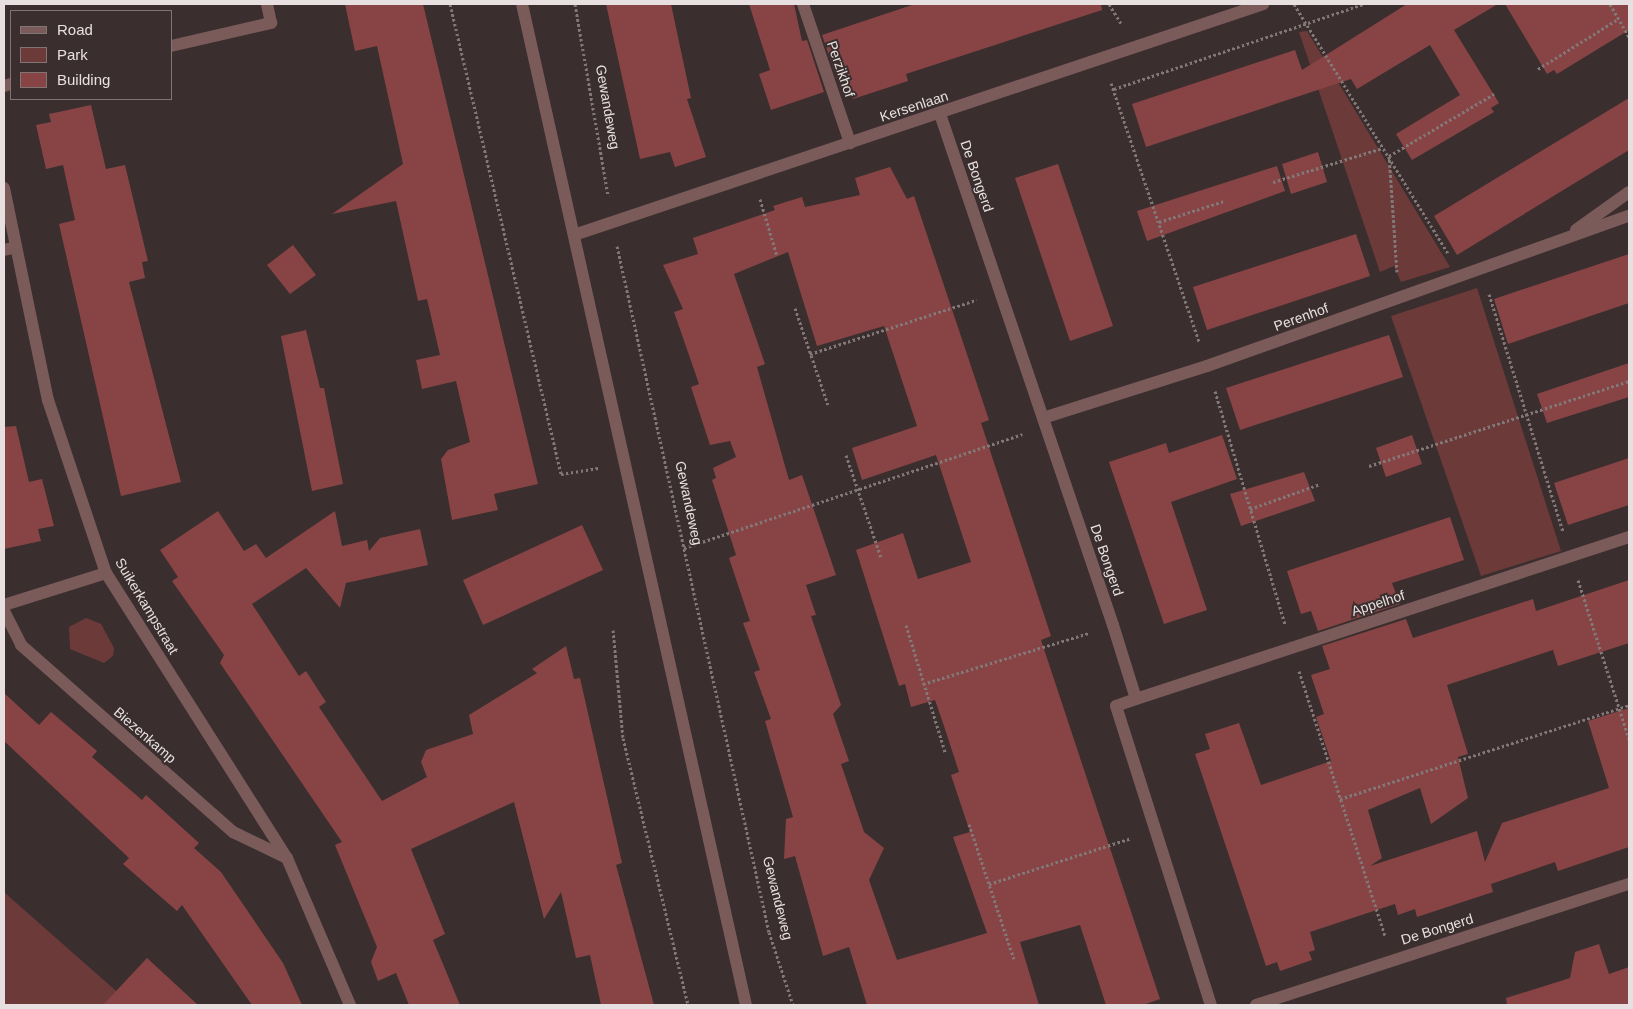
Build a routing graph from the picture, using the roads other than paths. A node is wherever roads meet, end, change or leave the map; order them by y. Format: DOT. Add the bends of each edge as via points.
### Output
graph roads {
  1 [pos="267,4"];
  2 [pos="522,4"];
  3 [pos="803,4"];
  4 [pos="1263,4"];
  5 [pos="172,46"];
  6 [pos="940,114"];
  7 [pos="850,143"];
  8 [pos="4,188"];
  9 [pos="1629,192"];
  10 [pos="1629,216"];
  11 [pos="574,235"];
  12 [pos="1566,238"];
  13 [pos="10,249"];
  14 [pos="1044,422"];
  15 [pos="1629,537"];
  16 [pos="106,573"];
  17 [pos="4,606"];
  18 [pos="4,611"];
  19 [pos="1136,699"];
  20 [pos="287,858"];
  21 [pos="1629,884"];
  22 [pos="350,1005"];
  23 [pos="746,1005"];
  24 [pos="1211,1005"];
  25 [pos="1256,1005"];
  1 -- 5 [label="street" via="271,23"];
  2 -- 11 [label="street"];
  3 -- 7 [label="street, Perzikhof"];
  4 -- 6 [label="street, Kersenlaan"];
  6 -- 7 [label="street, Kersenlaan"];
  6 -- 14 [label="street, De Bongerd"];
  7 -- 11 [label="street, Kersenlaan"];
  8 -- 13 [label="street, Suikerkampstraat"];
  9 -- 12 [label="street, Perenhof"];
  10 -- 12 [label="street, Perenhof"];
  11 -- 23 [label="street"];
  12 -- 14 [label="street, Perenhof"];
  13 -- 16 [label="street, Suikerkampstraat" via="48,400"];
  14 -- 19 [label="street, De Bongerd"];
  15 -- 19 [label="street, Appelhof"];
  16 -- 17 [label="street"];
  16 -- 20 [label="street, Suikerkampstraat"];
  18 -- 20 [label="street, Biezenkamp" via="21,645 233,832"];
  19 -- 24 [label="street" via="1116,706"];
  20 -- 22 [label="street, Suikerkampstraat"];
  21 -- 25 [label="street, De Bongerd"];
}
